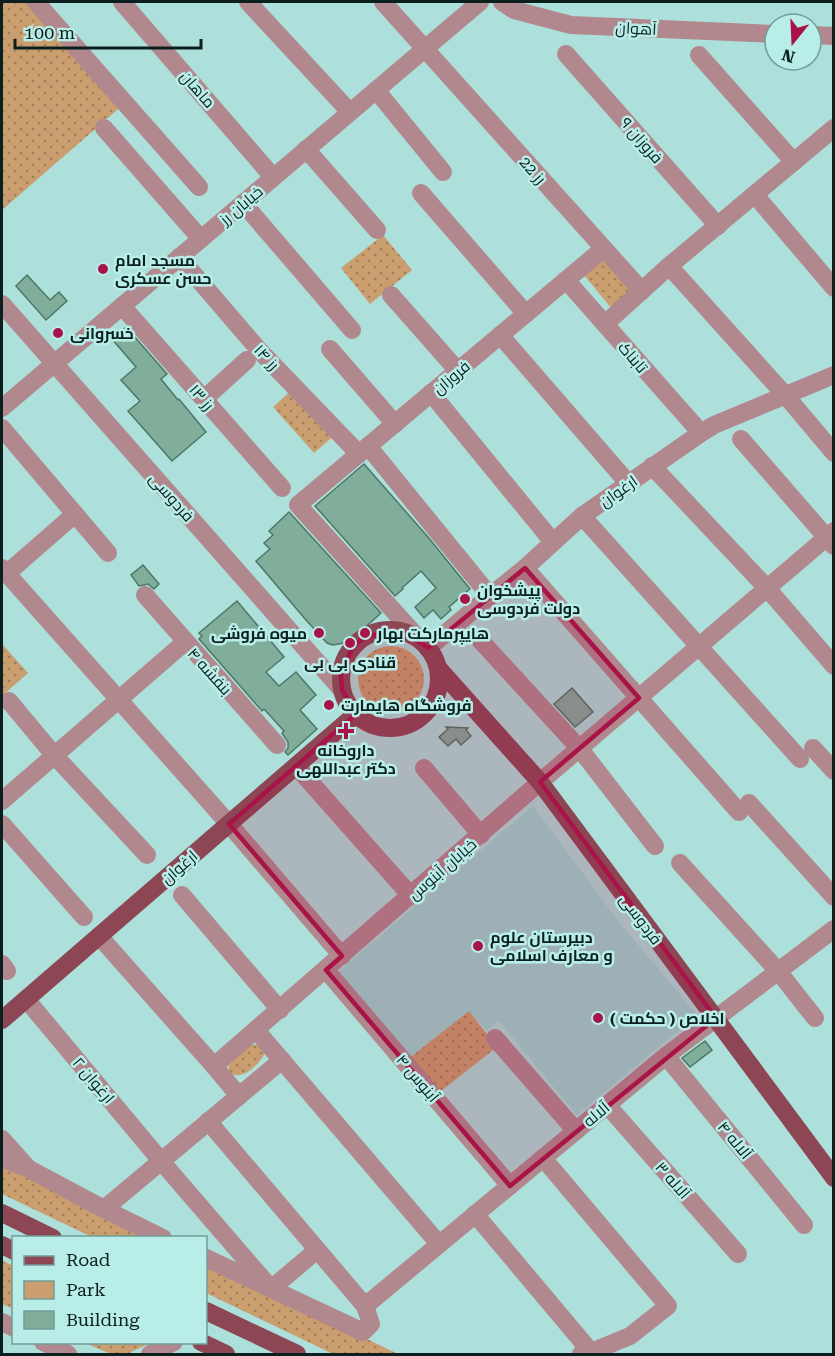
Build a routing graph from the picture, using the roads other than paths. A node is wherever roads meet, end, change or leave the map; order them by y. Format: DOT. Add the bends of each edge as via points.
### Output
graph roads {
  1 [pos="36,2"];
  2 [pos="122,2"];
  3 [pos="248,2"];
  4 [pos="383,2"];
  5 [pos="480,2"];
  6 [pos="502,2"];
  7 [pos="763,33"];
  8 [pos="425,48"];
  9 [pos="566,54"];
  10 [pos="699,55"];
  11 [pos="376,90"];
  12 [pos="350,112"];
  13 [pos="104,128"];
  14 [pos="832,133"];
  15 [pos="306,149"];
  16 [pos="794,162"];
  17 [pos="443,171"];
  18 [pos="273,177"];
  19 [pos="199,187"];
  20 [pos="421,193"];
  21 [pos="755,195"];
  22 [pos="243,203"];
  23 [pos="718,226"];
  24 [pos="377,230"];
  25 [pos="201,239"];
  26 [pos="603,249"];
  27 [pos="179,257"];
  28 [pos="669,266"];
  29 [pos="566,280"];
  30 [pos="834,288"];
  31 [pos="642,291"];
  32 [pos="390,295"];
  33 [pos="2,304"];
  34 [pos="122,306"];
  35 [pos="526,314"];
  36 [pos="605,324"];
  37 [pos="352,330"];
  38 [pos="500,335"];
  39 [pos="330,349"];
  40 [pos="247,360"];
  41 [pos="54,364"];
  42 [pos="458,371"];
  43 [pos="834,375"];
  44 [pos="431,393"];
  45 [pos="786,396"];
  46 [pos="204,399"];
  47 [pos="2,408"];
  48 [pos="395,424"];
  49 [pos="2,428"];
  50 [pos="701,433"];
  51 [pos="741,439"];
  52 [pos="364,450"];
  53 [pos="834,453"];
  54 [pos="652,466"];
  55 [pos="628,483"];
  56 [pos="282,488"];
  57 [pos="75,514"];
  58 [pos="582,516"];
  59 [pos="831,538"];
  60 [pos="553,542"];
  61 [pos="108,553"];
  62 [pos="7,568"];
  63 [pos="525,568"];
  64 [pos="767,588"];
  65 [pos="145,595"];
  66 [pos="490,596"];
  67 [pos="480,640"];
  68 [pos="185,642"];
  69 [pos="424,644"];
  70 [pos="699,646"];
  71 [pos="834,666"];
  72 [pos="439,669"];
  73 [pos="342,690"];
  74 [pos="639,698"];
  75 [pos="119,700"];
  76 [pos="9,701"];
  77 [pos="356,714"];
  78 [pos="277,745"];
  79 [pos="580,749"];
  80 [pos="54,755"];
  81 [pos="296,766"];
  82 [pos="424,768"];
  83 [pos="834,771"];
  84 [pos="540,782"];
  85 [pos="2,801"];
  86 [pos="2,824"];
  87 [pos="229,824"];
  88 [pos="481,835"];
  89 [pos="655,846"];
  90 [pos="147,855"];
  91 [pos="680,863"];
  92 [pos="182,895"];
  93 [pos="411,896"];
  94 [pos="834,897"];
  95 [pos="84,916"];
  96 [pos="834,929"];
  97 [pos="99,936"];
  98 [pos="342,956"];
  99 [pos="326,970"];
  100 [pos="778,971"];
  101 [pos="26,999"];
  102 [pos="280,1010"];
  103 [pos="716,1018"];
  104 [pos="815,1018"];
  105 [pos="2,1020"];
  106 [pos="256,1030"];
  107 [pos="495,1038"];
  108 [pos="666,1056"];
  109 [pos="282,1060"];
  110 [pos="214,1066"];
  111 [pos="239,1096"];
  112 [pos="607,1105"];
  113 [pos="208,1121"];
  114 [pos="576,1131"];
  115 [pos="2,1139"];
  116 [pos="2,1158"];
  117 [pos="543,1158"];
  118 [pos="161,1161"];
  119 [pos="29,1169"];
  120 [pos="834,1178"];
  121 [pos="510,1186"];
  122 [pos="104,1209"];
  123 [pos="2,1213"];
  124 [pos="475,1214"];
  125 [pos="804,1225"];
  126 [pos="49,1236"];
  127 [pos="159,1236"];
  128 [pos="439,1245"];
  129 [pos="317,1250"];
  130 [pos="738,1254"];
  131 [pos="207,1258"];
  132 [pos="271,1289"];
  133 [pos="365,1306"];
  134 [pos="207,1311"];
  135 [pos="47,1344"];
  136 [pos="170,1344"];
  137 [pos="205,1344"];
  138 [pos="586,1353"];
  139 [pos="68,1354"];
  140 [pos="150,1354"];
  141 [pos="226,1354"];
  142 [pos="297,1354"];
  1 -- 19 [label="street"];
  2 -- 18 [label="street, ماهان"];
  3 -- 12 [label="street"];
  4 -- 8 [label="street, رز 22"];
  5 -- 8 [label="street, خیابان رز"];
  6 -- 7 [label="street, آهوان" via="514,10 571,25"];
  8 -- 11 [label="street, خیابان رز"];
  8 -- 26 [label="street, رز 22"];
  9 -- 23 [label="street, فروزان ۹"];
  10 -- 16 [label="street"];
  11 -- 12 [label="street, خیابان رز"];
  11 -- 17 [label="street"];
  12 -- 15 [label="street, خیابان رز"];
  13 -- 25 [label="street"];
  14 -- 16 [label="street"];
  15 -- 18 [label="street, خیابان رز"];
  15 -- 24 [label="street"];
  16 -- 21 [label="street"];
  18 -- 22 [label="street, خیابان رز"];
  20 -- 35 [label="street"];
  21 -- 23 [label="street"];
  21 -- 30 [label="street"];
  22 -- 25 [label="street, خیابان رز"];
  22 -- 37 [label="street"];
  23 -- 28 [label="street"];
  25 -- 27 [label="street, خیابان رز"];
  26 -- 29 [label="street, فروزان"];
  26 -- 31 [label="street, رز 22"];
  27 -- 34 [label="street, خیابان رز"];
  27 -- 52 [label="street, رز ۱۴" via="259,350"];
  28 -- 31 [label="street"];
  28 -- 45 [label="street"];
  29 -- 35 [label="street, فروزان"];
  29 -- 36 [label="street, تابناک"];
  31 -- 36 [label="street"];
  32 -- 42 [label="street"];
  33 -- 41 [label="street, فردوسی"];
  34 -- 41 [label="street, خیابان رز"];
  34 -- 46 [label="street, رز ۱۳"];
  35 -- 38 [label="street, فروزان"];
  36 -- 50 [label="street, تابناک"];
  38 -- 42 [label="street, فروزان"];
  38 -- 55 [label="street"];
  39 -- 48 [label="street"];
  40 -- 46 [label="street"];
  41 -- 47 [label="street, خیابان رز"];
  41 -- 73 [label="street, فردوسی"];
  42 -- 44 [label="street, فروزان"];
  43 -- 45 [label="street, ارغوان"];
  44 -- 48 [label="street, فروزان"];
  44 -- 60 [label="street"];
  45 -- 50 [label="street, ارغوان"];
  45 -- 53 [label="street"];
  46 -- 56 [label="street, رز ۱۳"];
  48 -- 52 [label="street, فروزان"];
  49 -- 57 [label="street"];
  50 -- 54 [label="street, ارغوان"];
  51 -- 59 [label="street"];
  52 -- 66 [label="street, رز ۱۴"];
  52 -- 69 [label="street, فروزان" via="298,506"];
  54 -- 55 [label="street, ارغوان"];
  54 -- 64 [label="street"];
  55 -- 58 [label="street, ارغوان"];
  57 -- 61 [label="street"];
  57 -- 62 [label="street"];
  58 -- 60 [label="street, ارغوان"];
  58 -- 70 [label="street"];
  59 -- 64 [label="street, خیابان آبنوس"];
  60 -- 63 [label="street, ارغوان"];
  62 -- 75 [label="street"];
  63 -- 66 [label="street, ارغوان"];
  63 -- 74 [label="street"];
  64 -- 70 [label="street, خیابان آبنوس"];
  64 -- 71 [label="street"];
  65 -- 68 [label="street, بنفشه ۴"];
  66 -- 69 [label="street, ارغوان"];
  67 -- 79 [label="street"];
  68 -- 75 [label="street"];
  68 -- 78 [label="street, بنفشه ۴"];
  69 -- 72 [label="main road"];
  69 -- 73 [label="main road" via="392,630 363,638 345,661"];
  70 -- 74 [label="street, خیابان آبنوس"];
  70 -- 83 [label="street" via="806,754"];
  72 -- 77 [label="main road" via="437,697 420,719 387,728 367,723"];
  72 -- 84 [label="main road, فردوسی"];
  73 -- 77 [label="main road"];
  74 -- 79 [label="street, خیابان آبنوس"];
  74 -- 94 [label="street"];
  75 -- 80 [label="street"];
  75 -- 87 [label="street"];
  76 -- 80 [label="street"];
  77 -- 81 [label="main road, ارغوان"];
  79 -- 84 [label="street, خیابان آبنوس"];
  79 -- 89 [label="street"];
  80 -- 85 [label="street"];
  80 -- 90 [label="street"];
  81 -- 87 [label="main road, ارغوان"];
  81 -- 93 [label="street"];
  82 -- 88 [label="street"];
  84 -- 88 [label="street, خیابان آبنوس"];
  84 -- 103 [label="main road, فردوسی"];
  86 -- 95 [label="street"];
  87 -- 97 [label="main road, ارغوان"];
  87 -- 98 [label="street"];
  88 -- 93 [label="street, خیابان آبنوس"];
  91 -- 100 [label="street"];
  92 -- 102 [label="street"];
  93 -- 98 [label="street, خیابان آبنوس"];
  96 -- 100 [label="street, آلاله"];
  97 -- 101 [label="main road, ارغوان"];
  97 -- 110 [label="street"];
  98 -- 99 [label="street, خیابان آبنوس"];
  99 -- 102 [label="street, خیابان آبنوس"];
  99 -- 121 [label="street, آبنوس ۴"];
  100 -- 103 [label="street, آلاله"];
  100 -- 104 [label="street"];
  101 -- 105 [label="main road, ارغوان"];
  101 -- 118 [label="street, ارغوان ۲"];
  102 -- 106 [label="street, خیابان آبنوس"];
  103 -- 108 [label="street, آلاله"];
  103 -- 120 [label="main road, فردوسی"];
  106 -- 109 [label="street"];
  106 -- 110 [label="street, خیابان آبنوس"];
  107 -- 114 [label="street"];
  108 -- 112 [label="street, آلاله"];
  108 -- 125 [label="street, آلاله ۴"];
  109 -- 111 [label="street"];
  109 -- 128 [label="street"];
  110 -- 111 [label="street"];
  111 -- 113 [label="street"];
  112 -- 114 [label="street, آلاله"];
  112 -- 130 [label="street, آلاله ۳"];
  113 -- 118 [label="street"];
  113 -- 129 [label="street"];
  114 -- 117 [label="street, آلاله"];
  115 -- 119 [label="street"];
  116 -- 119 [label="street"];
  117 -- 121 [label="street, آلاله"];
  117 -- 138 [label="street" via="668,1306 630,1336"];
  118 -- 122 [label="street"];
  118 -- 132 [label="street, ارغوان ۲"];
  119 -- 122 [label="street"];
  121 -- 124 [label="street, آلاله"];
  122 -- 127 [label="street"];
  123 -- 126 [label="main road"];
  124 -- 128 [label="street, آلاله"];
  124 -- 138 [label="street"];
  128 -- 133 [label="street, آلاله"];
  129 -- 132 [label="street"];
  129 -- 133 [label="street"];
  131 -- 132 [label="street"];
  132 -- 133 [label="street" via="363,1332 371,1324"];
  134 -- 142 [label="main road"];
  135 -- 139 [label="street"];
  136 -- 140 [label="street"];
  137 -- 141 [label="main road"];
}
